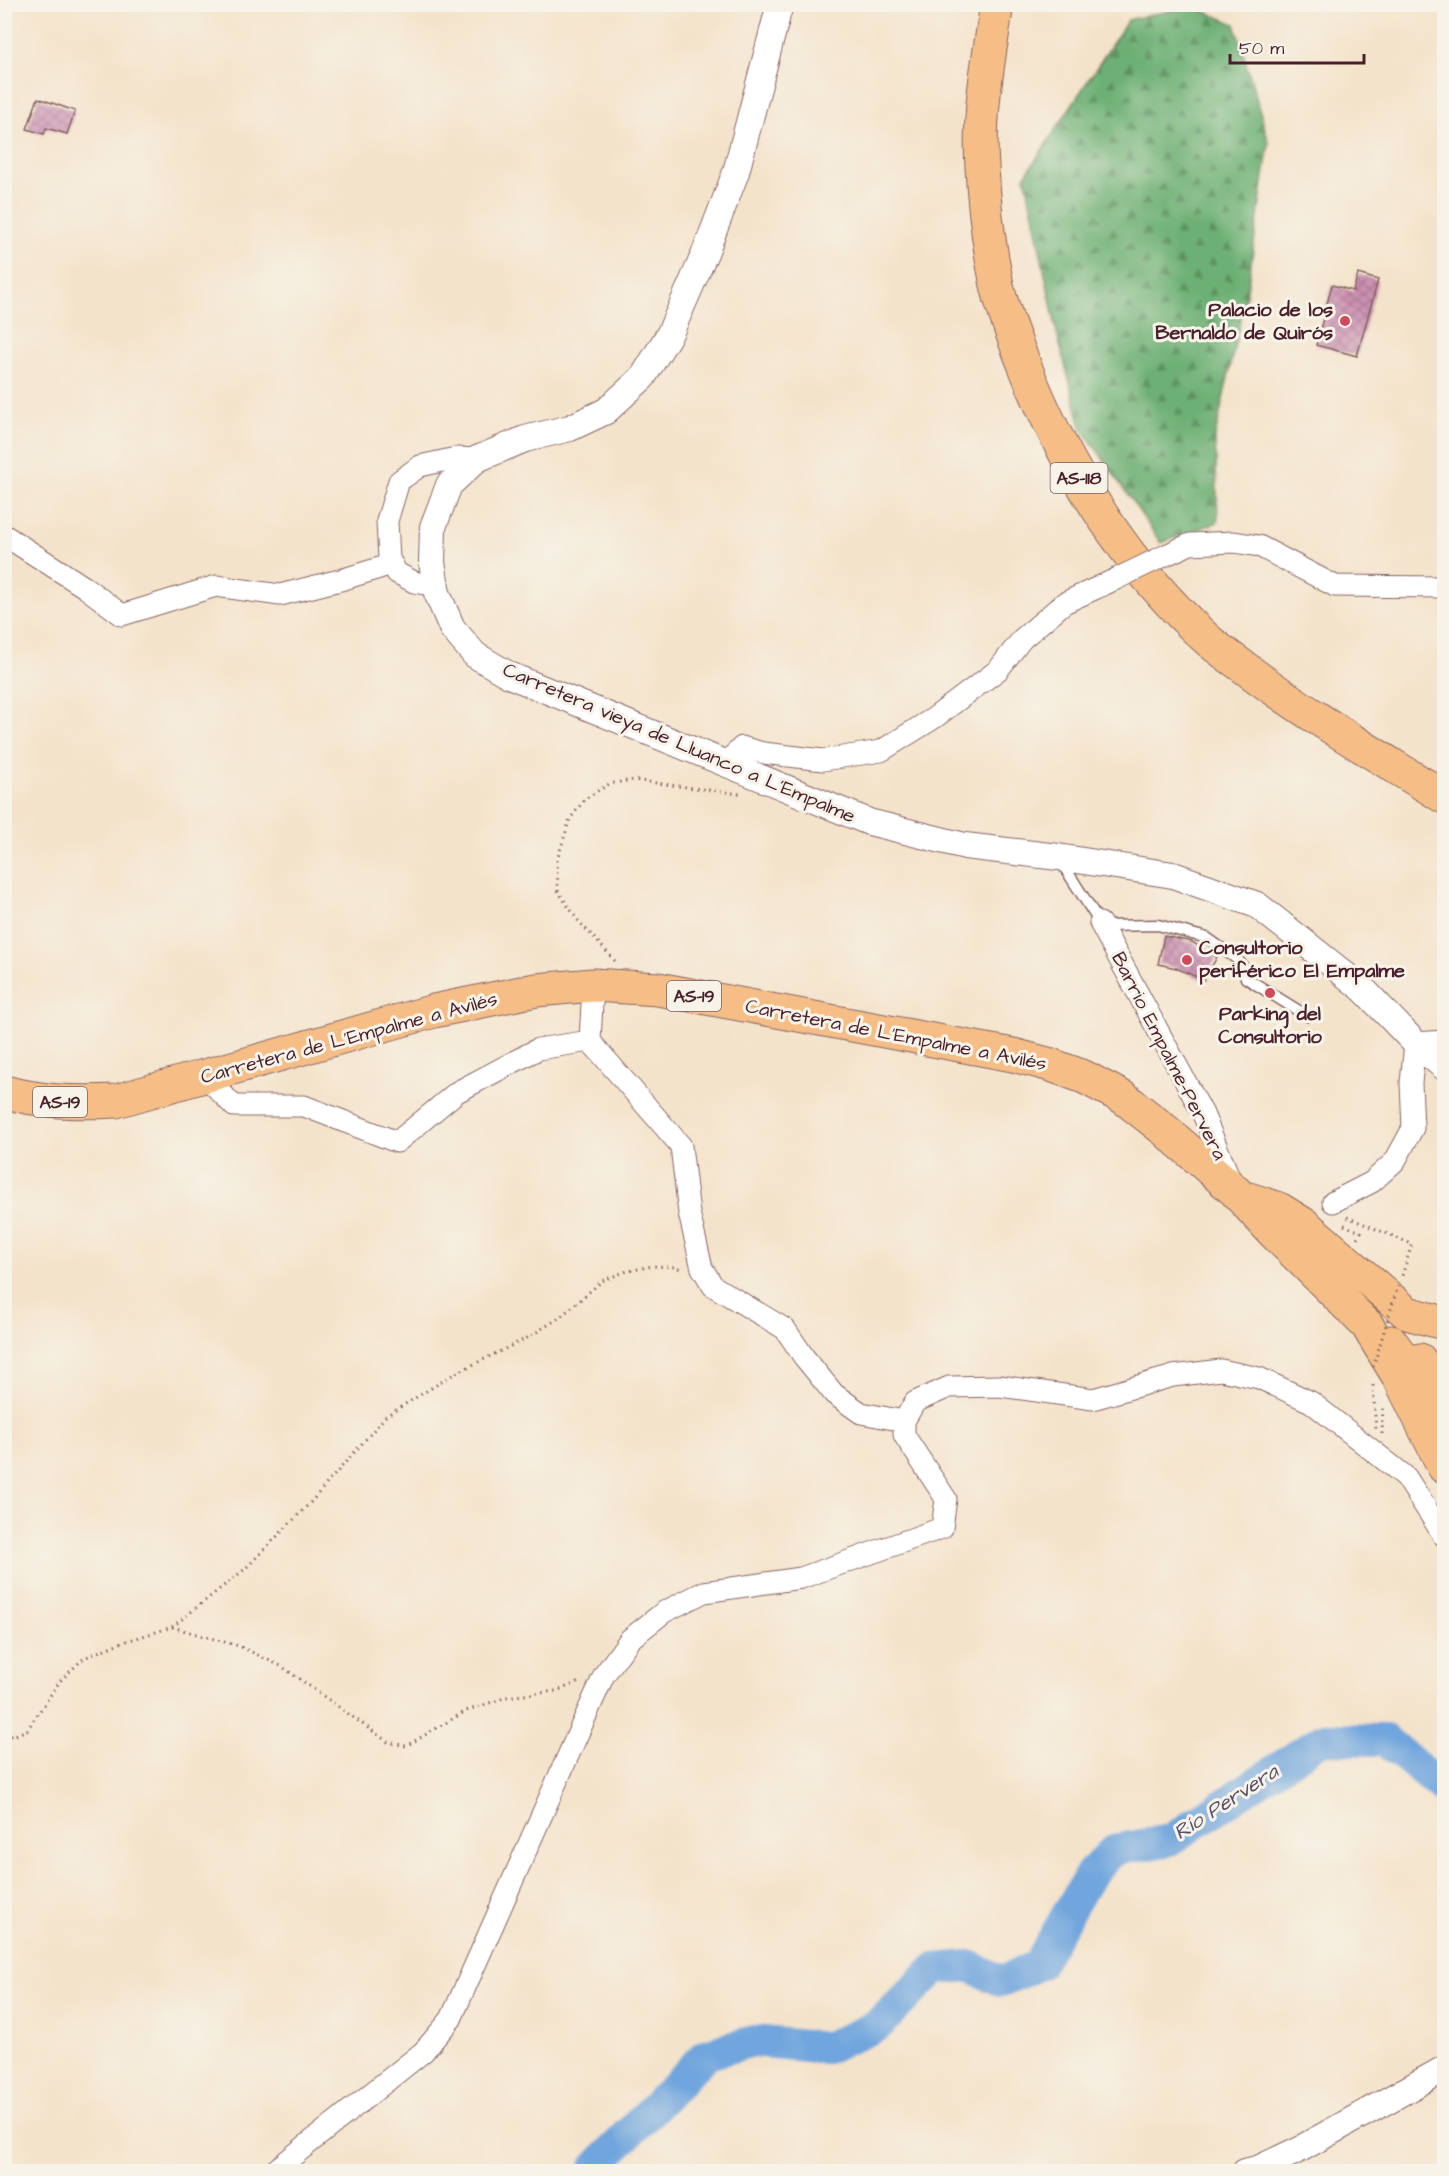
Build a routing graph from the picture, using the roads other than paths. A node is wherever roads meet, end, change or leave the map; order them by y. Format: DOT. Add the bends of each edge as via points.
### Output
graph roads {
  1 [pos="780,4"];
  2 [pos="997,4"];
  3 [pos="477,459"];
  4 [pos="4,535"];
  5 [pos="392,564"];
  6 [pos="436,586"];
  7 [pos="1444,587"];
  8 [pos="725,764"];
  9 [pos="1444,797"];
  10 [pos="1058,857"];
  11 [pos="1100,922"];
  12 [pos="593,985"];
  13 [pos="1307,1016"];
  14 [pos="590,1041"];
  15 [pos="1444,1041"];
  16 [pos="1415,1043"];
  17 [pos="1444,1066"];
  18 [pos="205,1077"];
  19 [pos="4,1092"];
  20 [pos="1237,1193"];
  21 [pos="1333,1202"];
  22 [pos="1274,1233"];
  23 [pos="1354,1267"];
  24 [pos="1444,1323"];
  25 [pos="1439,1368"];
  26 [pos="1444,1410"];
  27 [pos="904,1421"];
  28 [pos="1444,1440"];
  29 [pos="1444,1467"];
  30 [pos="1444,1536"];
  31 [pos="1444,2069"];
  32 [pos="273,2172"];
  33 [pos="1245,2172"];
  1 -- 3 [label="street, Carretera vieya de Lluanco a L'Empalme" via="736,172 670,333 643,377 606,411 570,428 525,439"];
  2 -- 9 [label="main road, AS-118" via="984,107 982,165 990,238 1010,327 1037,397 1069,462 1104,520 1157,588 1210,642 1286,699"];
  3 -- 5 [label="street" via="456,458 420,466 399,481 387,522"];
  3 -- 6 [label="street, Carretera vieya de Lluanco a L'Empalme" via="449,485 433,527"];
  4 -- 5 [label="street" via="122,615 216,586 280,595"];
  5 -- 6 [label="street" via="397,573 414,582"];
  6 -- 8 [label="street, Carretera vieya de Lluanco a L'Empalme" via="452,628 475,655 509,675"];
  7 -- 8 [label="street, bridge" via="1335,586 1259,546 1234,542 1190,544 1064,603 1022,639 998,670 934,718 881,751 823,760 742,747"];
  8 -- 10 [label="street, Carretera vieya de Lluanco a L'Empalme" via="869,822 965,846"];
  10 -- 11 [label="lane"];
  10 -- 16 [label="street, Carretera vieya de Lluanco a L'Empalme" via="1173,874 1257,905 1363,989"];
  11 -- 13 [label="lane" via="1106,926 1158,926 1207,938 1238,958 1246,978"];
  11 -- 20 [label="street, Barrio Empalme-Pervera" via="1203,1114"];
  12 -- 14 [label="street"];
  12 -- 18 [label="main road, Carretera de L'Empalme a Avilés / AS-19" via="536,990 434,1011"];
  12 -- 20 [label="main road, Carretera de L'Empalme a Avilés / AS-19" via="681,993 1051,1065 1124,1098"];
  14 -- 18 [label="street" via="538,1049 457,1092 397,1142 304,1106 234,1106"];
  14 -- 27 [label="street" via="681,1146 689,1213 702,1268 713,1286 784,1329 834,1394 861,1413"];
  15 -- 16 [label="street"];
  16 -- 17 [label="street, Carretera vieya de Lluanco a L'Empalme"];
  16 -- 21 [label="street" via="1411,1083 1413,1128 1395,1161 1380,1175"];
  18 -- 19 [label="main road, Carretera de L'Empalme a Avilés / AS-19" via="116,1101 31,1100"];
  20 -- 22 [label="main road, Carretera de L'Empalme a Avilés / AS-19"];
  20 -- 23 [label="main road" via="1279,1209 1305,1225"];
  22 -- 25 [label="main road" via="1301,1241 1359,1296 1412,1368"];
  22 -- 29 [label="main road, Carretera de L'Empalme a Avilés" via="1367,1325 1400,1379"];
  23 -- 24 [label="main road" via="1407,1313"];
  23 -- 25 [label="main road" via="1404,1334"];
  25 -- 26 [label="main road"];
  25 -- 28 [label="main road" via="1427,1399"];
  27 -- 30 [label="street" via="915,1402 949,1387 1000,1386 1093,1399 1173,1376 1221,1370 1259,1378 1311,1402 1406,1477"];
  27 -- 32 [label="street" via="904,1435 946,1499 942,1528 801,1578 705,1592 663,1612 630,1639 604,1675 451,2019 423,2052"];
  31 -- 33 [label="street" via="1300,2149"];
}
